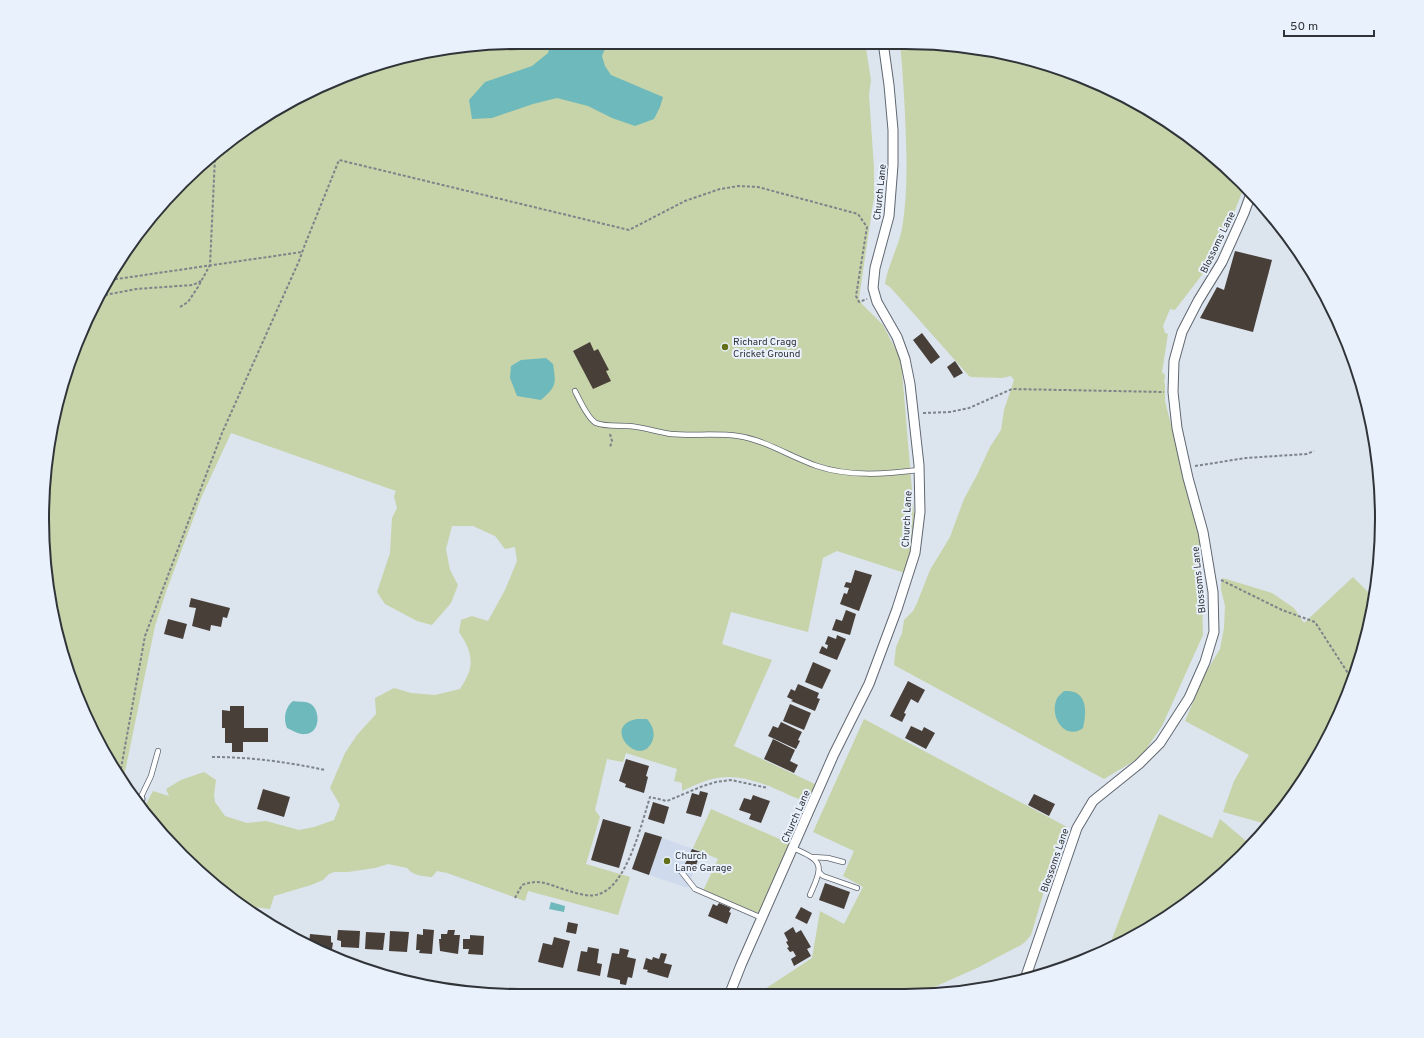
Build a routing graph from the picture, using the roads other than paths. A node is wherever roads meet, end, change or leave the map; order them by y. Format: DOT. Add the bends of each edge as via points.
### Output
graph roads {
  1 [pos="884,49"];
  2 [pos="1249,200"];
  3 [pos="575,391"];
  4 [pos="919,470"];
  5 [pos="158,751"];
  6 [pos="141,798"];
  7 [pos="793,848"];
  8 [pos="813,858"];
  9 [pos="843,862"];
  10 [pos="680,870"];
  11 [pos="819,872"];
  12 [pos="857,888"];
  13 [pos="810,895"];
  14 [pos="762,918"];
  15 [pos="1027,973"];
  16 [pos="732,989"];
  1 -- 4 [label="street, Church Lane" via="889,84 893,165 889,216 875,268 874,288 877,302 897,338 905,359"];
  2 -- 15 [label="street, Blossoms Lane" via="1222,262 1182,332 1174,361 1173,392 1177,428 1204,532 1213,592 1214,632 1205,662 1189,698 1160,743 1139,764 1093,801 1077,828"];
  3 -- 4 [label="lane" via="596,423 630,426 670,434 739,436 816,466 847,473"];
  4 -- 7 [label="street, Church Lane" via="920,512 915,553 897,609 868,684"];
  5 -- 6 [label="lane" via="151,776"];
  7 -- 8 [label="lane"];
  7 -- 14 [label="street, Church Lane"];
  8 -- 9 [label="lane"];
  8 -- 11 [label="lane" via="818,864"];
  10 -- 14 [label="lane" via="695,889"];
  11 -- 12 [label="lane"];
  11 -- 13 [label="lane"];
  14 -- 16 [label="street, Church Lane"];
}
